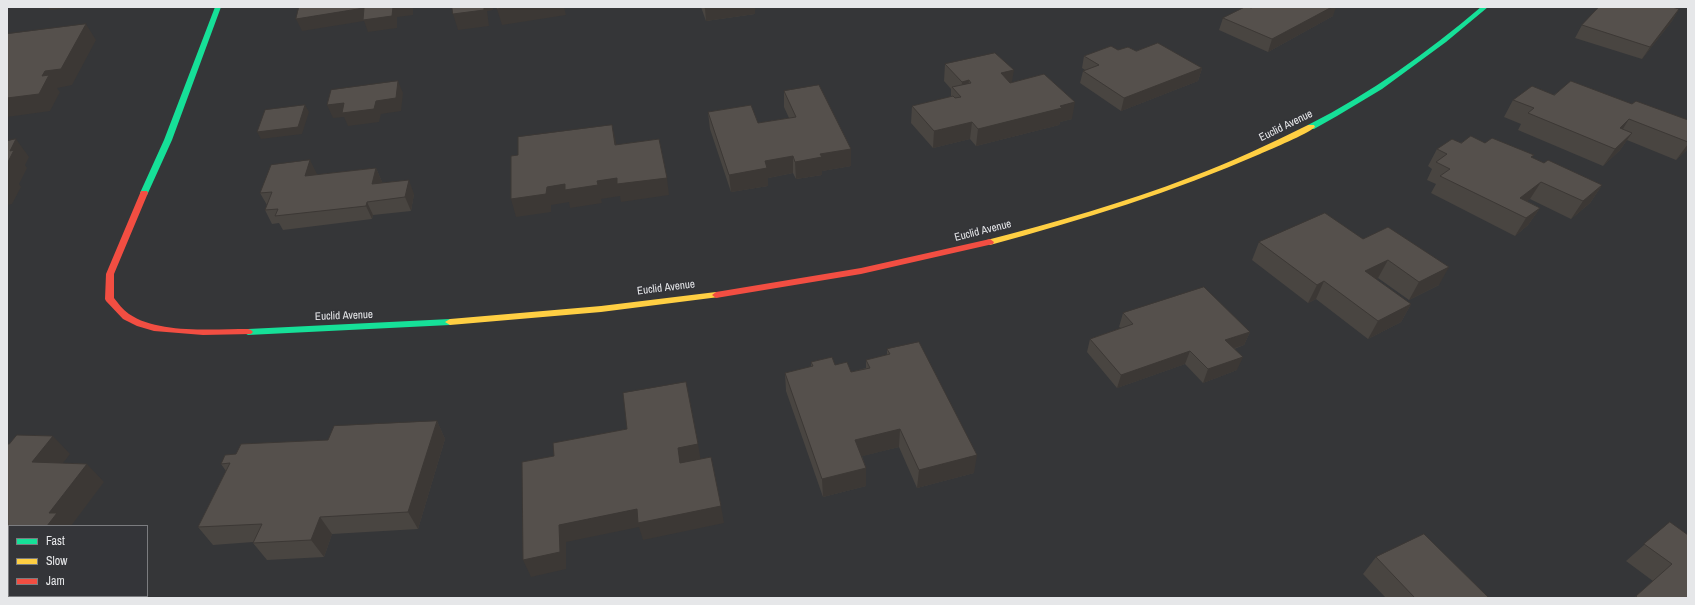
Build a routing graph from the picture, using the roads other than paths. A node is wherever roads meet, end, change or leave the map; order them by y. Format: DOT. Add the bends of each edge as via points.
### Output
graph roads {
  1 [pos="218,7"];
  2 [pos="1485,7"];
  1 -- 2 [label="street, Euclid Avenue" via="168,140 110,274 109,299 126,318 165,329 217,332 413,325 569,312 797,282 990,242 1049,227 1154,193 1285,140 1354,105 1408,72"];
}
